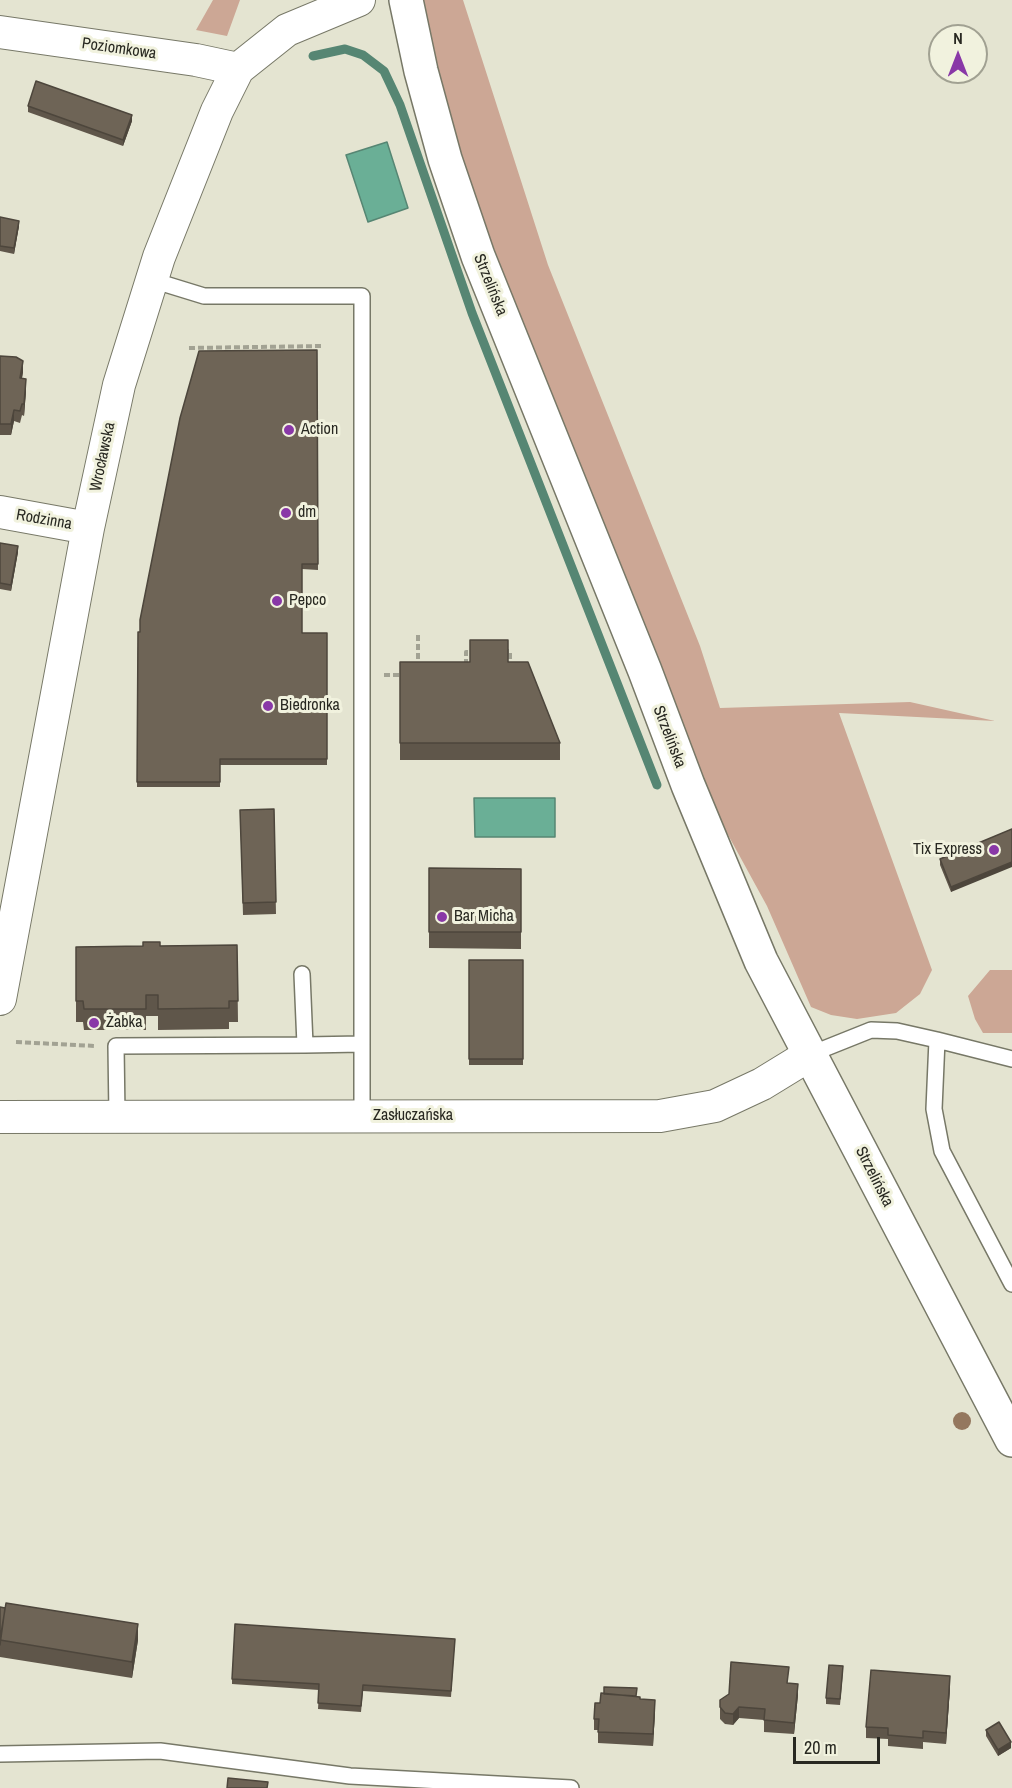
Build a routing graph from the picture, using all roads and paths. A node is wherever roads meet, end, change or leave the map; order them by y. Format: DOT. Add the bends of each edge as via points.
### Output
graph roads {
  1 [pos="358,0"];
  2 [pos="406,0"];
  3 [pos="0,32"];
  4 [pos="238,69"];
  5 [pos="152,280"];
  6 [pos="322,345"];
  7 [pos="189,348"];
  8 [pos="0,512"];
  9 [pos="88,528"];
  10 [pos="418,635"];
  11 [pos="477,651"];
  12 [pos="499,651"];
  13 [pos="418,674"];
  14 [pos="465,674"];
  15 [pos="510,674"];
  16 [pos="362,675"];
  17 [pos="407,675"];
  18 [pos="4,961"];
  19 [pos="302,974"];
  20 [pos="0,999"];
  21 [pos="937,1040"];
  22 [pos="16,1042"];
  23 [pos="362,1044"];
  24 [pos="305,1045"];
  25 [pos="116,1046"];
  26 [pos="811,1054"];
  27 [pos="1012,1059"];
  28 [pos="117,1116"];
  29 [pos="362,1116"];
  30 [pos="0,1118"];
  31 [pos="1012,1284"];
  32 [pos="1012,1440"];
  33 [pos="0,1754"];
  34 [pos="571,1788"];
  1 -- 4 [label="street, Wrocławska" via="287,30"];
  2 -- 26 [label="main road, Strzelińska" via="445,159 478,256 687,785 761,961"];
  3 -- 4 [label="street, Poziomkowa"];
  4 -- 5 [label="street, Wrocławska" via="183,194"];
  5 -- 9 [label="street, Wrocławska" via="119,385"];
  5 -- 16 [label="lane" via="204,296 362,296"];
  6 -- 7 [label="path"];
  8 -- 9 [label="street, Rodzinna"];
  9 -- 18 [label="street, Wrocławska"];
  10 -- 13 [label="path"];
  11 -- 14 [label="path" via="465,652"];
  12 -- 15 [label="path" via="510,651"];
  16 -- 17 [label="path"];
  16 -- 23 [label="lane"];
  18 -- 20 [label="street, Wrocławska"];
  19 -- 24 [label="lane"];
  21 -- 26 [label="lane" via="871,1030"];
  21 -- 27 [label="lane"];
  21 -- 31 [label="lane" via="934,1109 942,1152"];
  22 -- 25 [label="path"];
  23 -- 24 [label="lane"];
  23 -- 29 [label="lane"];
  24 -- 25 [label="lane"];
  25 -- 28 [label="lane"];
  26 -- 29 [label="street, Zasłuczańska" via="762,1084 715,1106 660,1116"];
  26 -- 32 [label="main road, Strzelińska"];
  28 -- 29 [label="street, Zasłuczańska"];
  28 -- 30 [label="street, Zasłuczańska"];
  33 -- 34 [label="lane" via="160,1751 350,1776"];
}
